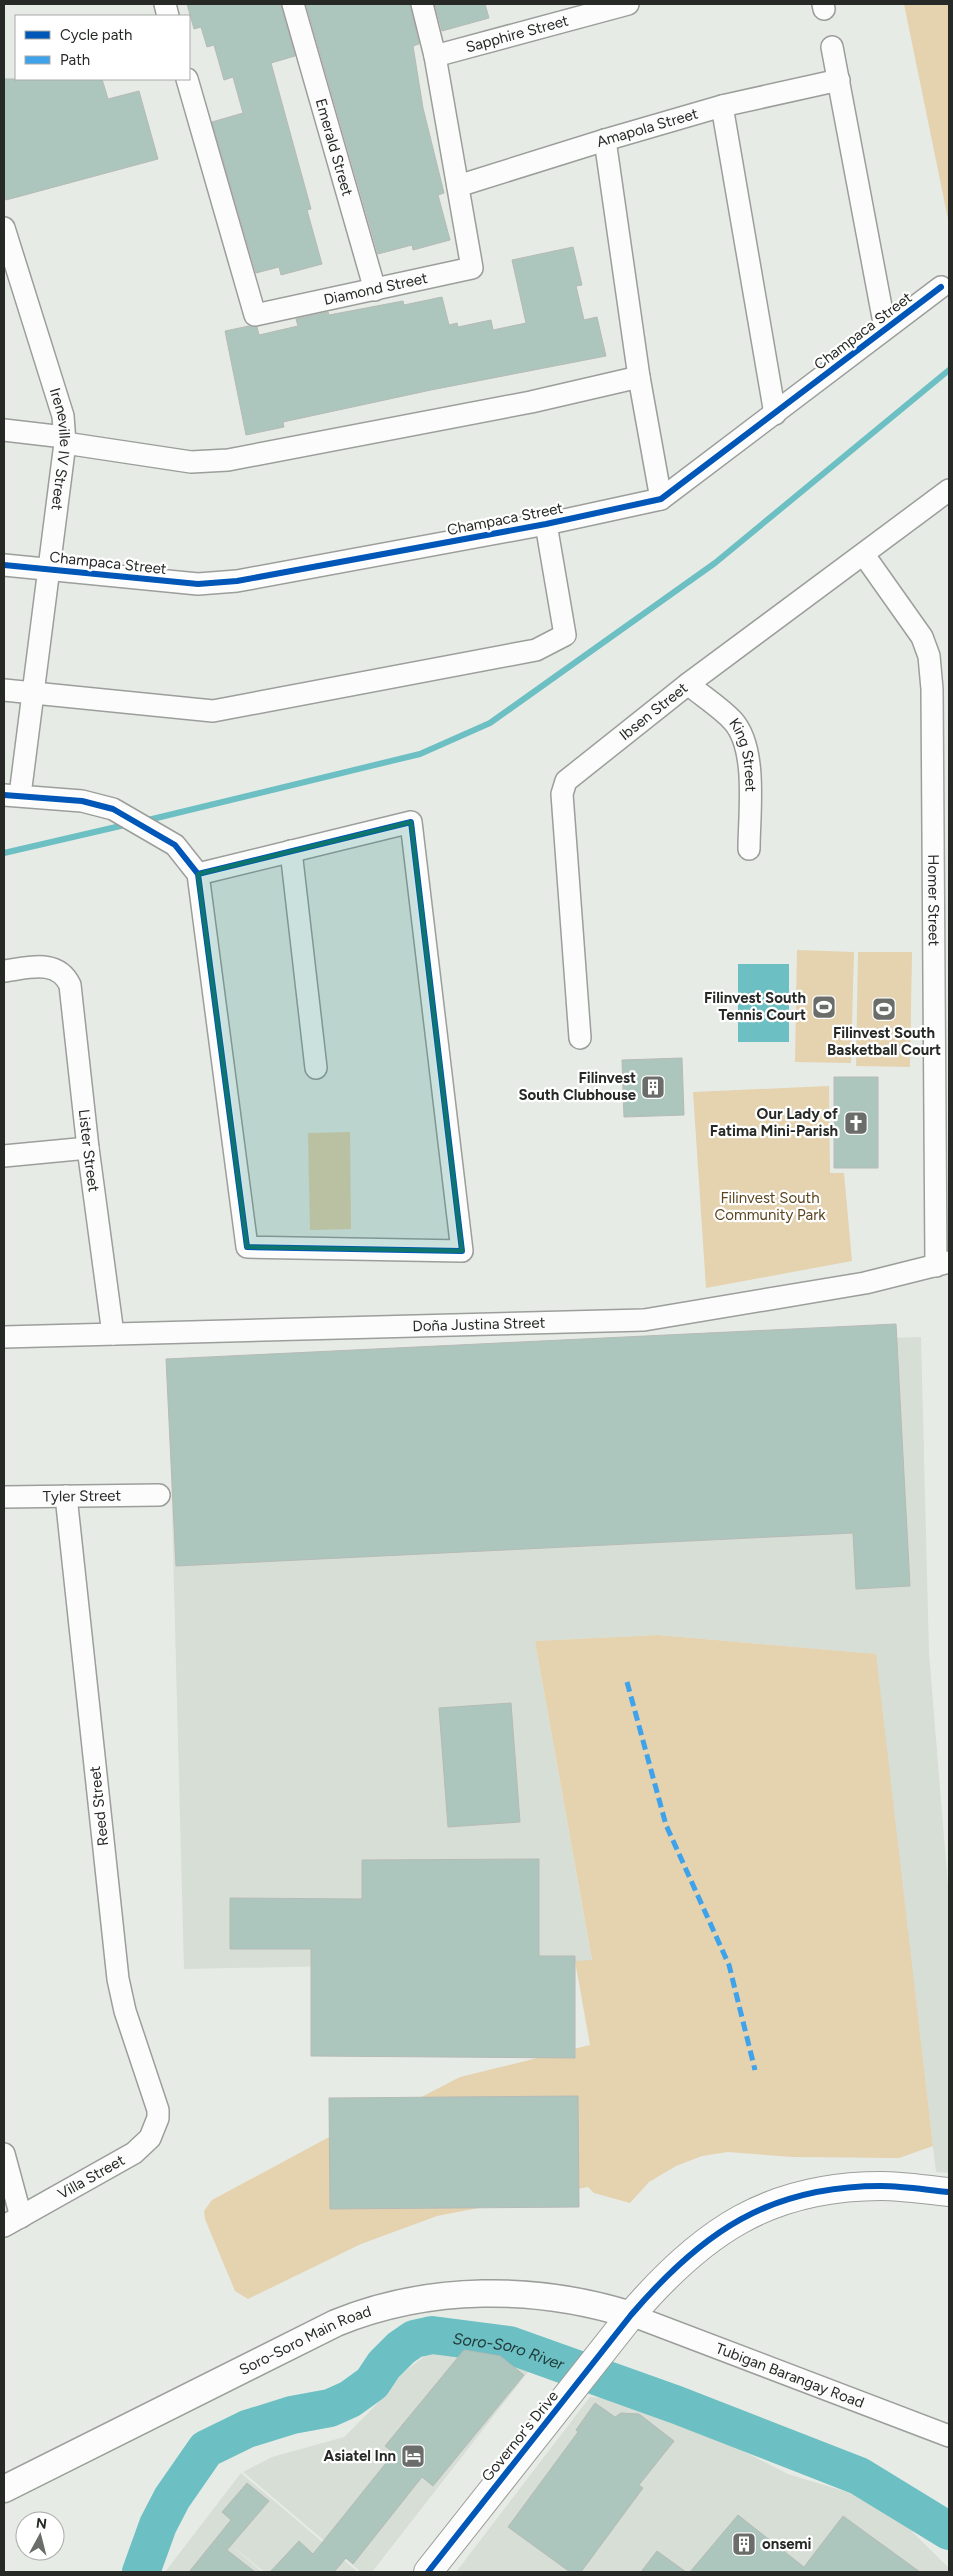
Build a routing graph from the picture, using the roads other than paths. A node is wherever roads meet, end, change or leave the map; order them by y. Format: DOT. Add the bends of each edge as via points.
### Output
graph roads {
  1 [pos="293,4"];
  2 [pos="422,4"];
  3 [pos="628,4"];
  4 [pos="832,47"];
  5 [pos="435,56"];
  6 [pos="187,80"];
  7 [pos="839,80"];
  8 [pos="722,106"];
  9 [pos="605,140"];
  10 [pos="458,186"];
  11 [pos="4,228"];
  12 [pos="941,287"];
  13 [pos="375,290"];
  14 [pos="885,328"];
  15 [pos="639,377"];
  16 [pos="775,414"];
  17 [pos="4,430"];
  18 [pos="65,440"];
  19 [pos="949,490"];
  20 [pos="661,499"];
  21 [pos="546,524"];
  22 [pos="864,555"];
  23 [pos="4,565"];
  24 [pos="48,569"];
  25 [pos="688,684"];
  26 [pos="4,690"];
  27 [pos="32,693"];
  28 [pos="12,795"];
  29 [pos="749,849"];
  30 [pos="291,851"];
  31 [pos="198,874"];
  32 [pos="4,971"];
  33 [pos="580,1038"];
  34 [pos="316,1068"];
  35 [pos="88,1148"];
  36 [pos="4,1156"];
  37 [pos="943,1264"];
  38 [pos="113,1334"];
  39 [pos="4,1337"];
  40 [pos="159,1495"];
  41 [pos="66,1496"];
  42 [pos="4,1498"];
  43 [pos="158,2110"];
  44 [pos="4,2154"];
  45 [pos="949,2192"];
  46 [pos="12,2221"];
  47 [pos="624,2324"];
  48 [pos="949,2436"];
  49 [pos="4,2489"];
  50 [pos="428,2572"];
  1 -- 13 [label="street, Emerald Street"];
  2 -- 5 [label="street, Diamond Street"];
  3 -- 5 [label="street, Sapphire Street"];
  4 -- 7 [label="street"];
  5 -- 10 [label="street, Diamond Street"];
  6 -- 13 [label="street, Diamond Street" via="255,315"];
  7 -- 8 [label="street, Amapola Street"];
  7 -- 14 [label="street"];
  8 -- 9 [label="street, Amapola Street"];
  8 -- 16 [label="street"];
  9 -- 10 [label="street, Amapola Street"];
  9 -- 15 [label="street"];
  10 -- 13 [label="street, Diamond Street" via="472,268"];
  11 -- 18 [label="street, Ireneville IV Street" via="63,416"];
  12 -- 14 [label="street, Champaca Street"];
  14 -- 16 [label="street, Champaca Street"];
  15 -- 18 [label="street" via="531,402 228,460 191,462"];
  15 -- 20 [label="street"];
  16 -- 20 [label="street, Champaca Street"];
  17 -- 18 [label="street"];
  18 -- 24 [label="street, Ireneville IV Street"];
  19 -- 22 [label="street, Ibsen Street"];
  20 -- 21 [label="street, Champaca Street"];
  21 -- 24 [label="street, Champaca Street" via="238,581 198,584"];
  21 -- 27 [label="street" via="564,635 536,650 213,712"];
  22 -- 25 [label="street, Ibsen Street"];
  22 -- 37 [label="street, Homer Street" via="922,637 929,664"];
  23 -- 24 [label="street, Champaca Street"];
  24 -- 27 [label="street, Ireneville IV Street"];
  25 -- 29 [label="street, King Street" via="734,721 745,742 750,767"];
  25 -- 33 [label="street, Ibsen Street" via="570,777 563,787"];
  26 -- 27 [label="street"];
  27 -- 28 [label="street, Ireneville IV Street"];
  28 -- 31 [label="street" via="82,801 113,809 174,845"];
  30 -- 31 [label="street"];
  30 -- 31 [label="street" via="411,822 462,1251 247,1247"];
  30 -- 34 [label="street"];
  32 -- 35 [label="street, Lister Street" via="40,967 59,971 70,985"];
  35 -- 36 [label="street"];
  35 -- 38 [label="street, Lister Street"];
  37 -- 38 [label="street, Doña Justina Street" via="865,1283 644,1320"];
  38 -- 39 [label="street, Doña Justina Street"];
  40 -- 41 [label="street, Tyler Street"];
  41 -- 42 [label="street, Tyler Street"];
  41 -- 43 [label="street, Reed Street" via="118,1979"];
  43 -- 46 [label="street, Villa Street" via="150,2138 134,2153"];
  44 -- 46 [label="street"];
  45 -- 47 [label="highway, Governor's Drive" via="882,2186 845,2188 805,2195 766,2207 726,2227 692,2251 659,2282"];
  47 -- 48 [label="street, Tubigan Barangay Road"];
  47 -- 49 [label="street, Soro-Soro Main Road" via="584,2303 516,2295 451,2294 387,2305 336,2323"];
  47 -- 50 [label="highway, Governor's Drive"];
}
